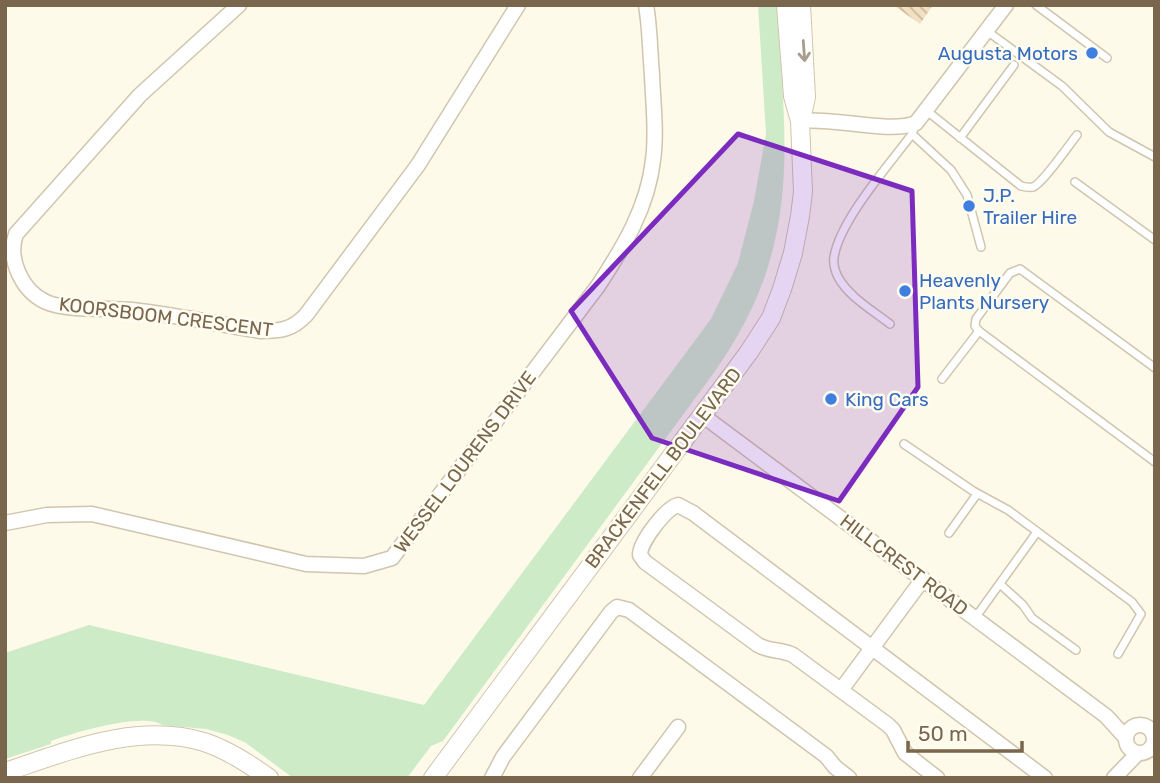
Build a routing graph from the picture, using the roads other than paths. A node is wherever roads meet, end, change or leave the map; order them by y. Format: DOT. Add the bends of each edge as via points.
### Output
graph roads {
  1 [pos="239,5"];
  2 [pos="518,5"];
  3 [pos="646,5"];
  4 [pos="786,5"];
  5 [pos="801,5"];
  6 [pos="1006,5"];
  7 [pos="1036,5"];
  8 [pos="987,31"];
  9 [pos="1107,58"];
  10 [pos="1014,65"];
  11 [pos="927,111"];
  12 [pos="800,121"];
  13 [pos="914,129"];
  14 [pos="1077,135"];
  15 [pos="960,138"];
  16 [pos="1155,157"];
  17 [pos="1075,182"];
  18 [pos="1155,240"];
  19 [pos="981,247"];
  20 [pos="11,275"];
  21 [pos="890,324"];
  22 [pos="979,331"];
  23 [pos="1155,368"];
  24 [pos="942,379"];
  25 [pos="702,415"];
  26 [pos="904,444"];
  27 [pos="1155,462"];
  28 [pos="977,494"];
  29 [pos="5,523"];
  30 [pos="1037,532"];
  31 [pos="949,533"];
  32 [pos="923,579"];
  33 [pos="1000,584"];
  34 [pos="975,618"];
  35 [pos="872,648"];
  36 [pos="1076,650"];
  37 [pos="1118,654"];
  38 [pos="841,690"];
  39 [pos="1106,716"];
  40 [pos="1145,723"];
  41 [pos="678,727"];
  42 [pos="1155,739"];
  43 [pos="1130,746"];
  44 [pos="5,772"];
  45 [pos="1116,774"];
  46 [pos="646,776"];
  47 [pos="269,778"];
  48 [pos="433,778"];
  49 [pos="492,778"];
  50 [pos="849,778"];
  51 [pos="937,778"];
  52 [pos="1045,778"];
  1 -- 20 [label="street, KOORSBOOM CRESCENT" via="140,95 22,226 14,240"];
  2 -- 20 [label="street, KOORSBOOM CRESCENT" via="418,165 306,315 291,328 261,331 134,310 55,305"];
  3 -- 29 [label="street, WESSEL LOURENS DRIVE" via="653,161 633,227 598,286 392,558 364,566 306,564 92,514 47,515"];
  4 -- 12 [label="street, BRACKENFELL BOULEVARD" via="792,86"];
  5 -- 12 [label="street, BRACKENFELL BOULEVARD, one-way" via="806,97"];
  6 -- 8 [label="street"];
  7 -- 9 [label="lane"];
  8 -- 11 [label="street"];
  8 -- 16 [label="lane" via="1062,86 1109,132"];
  10 -- 15 [label="lane"];
  11 -- 13 [label="street"];
  11 -- 15 [label="lane"];
  12 -- 13 [label="street"];
  12 -- 25 [label="street, BRACKENFELL BOULEVARD" via="801,204 782,289 771,318"];
  13 -- 19 [label="lane" via="967,195"];
  13 -- 21 [label="lane" via="850,219 833,258 839,279"];
  14 -- 15 [label="lane" via="1032,187 1021,186"];
  17 -- 18 [label="lane"];
  22 -- 23 [label="lane" via="978,316 1010,273 1020,269"];
  22 -- 24 [label="lane"];
  22 -- 27 [label="lane"];
  25 -- 32 [label="street, HILLCREST ROAD"];
  25 -- 48 [label="street, BRACKENFELL BOULEVARD"];
  26 -- 28 [label="lane"];
  28 -- 30 [label="lane"];
  28 -- 31 [label="lane"];
  30 -- 33 [label="lane"];
  30 -- 37 [label="lane" via="1140,611"];
  32 -- 34 [label="street, HILLCREST ROAD"];
  32 -- 35 [label="street"];
  33 -- 34 [label="lane"];
  33 -- 36 [label="lane" via="1032,618"];
  34 -- 39 [label="street, HILLCREST ROAD"];
  35 -- 38 [label="street"];
  35 -- 38 [label="street" via="682,507 668,510 655,527 640,550 645,562 758,645 789,652"];
  35 -- 52 [label="street"];
  38 -- 51 [label="street" via="888,725 905,753"];
  39 -- 40 [label="street, HILLCREST ROAD"];
  39 -- 43 [label="street, HILLCREST ROAD"];
  40 -- 42 [label="street"];
  40 -- 43 [label="street" via="1129,730"];
  41 -- 46 [label="street"];
  42 -- 43 [label="street" via="1150,751"];
  43 -- 45 [label="street"];
  44 -- 47 [label="street" via="107,740 169,737 230,752"];
  49 -- 50 [label="street" via="503,757 617,607 629,610 826,756"];
}
